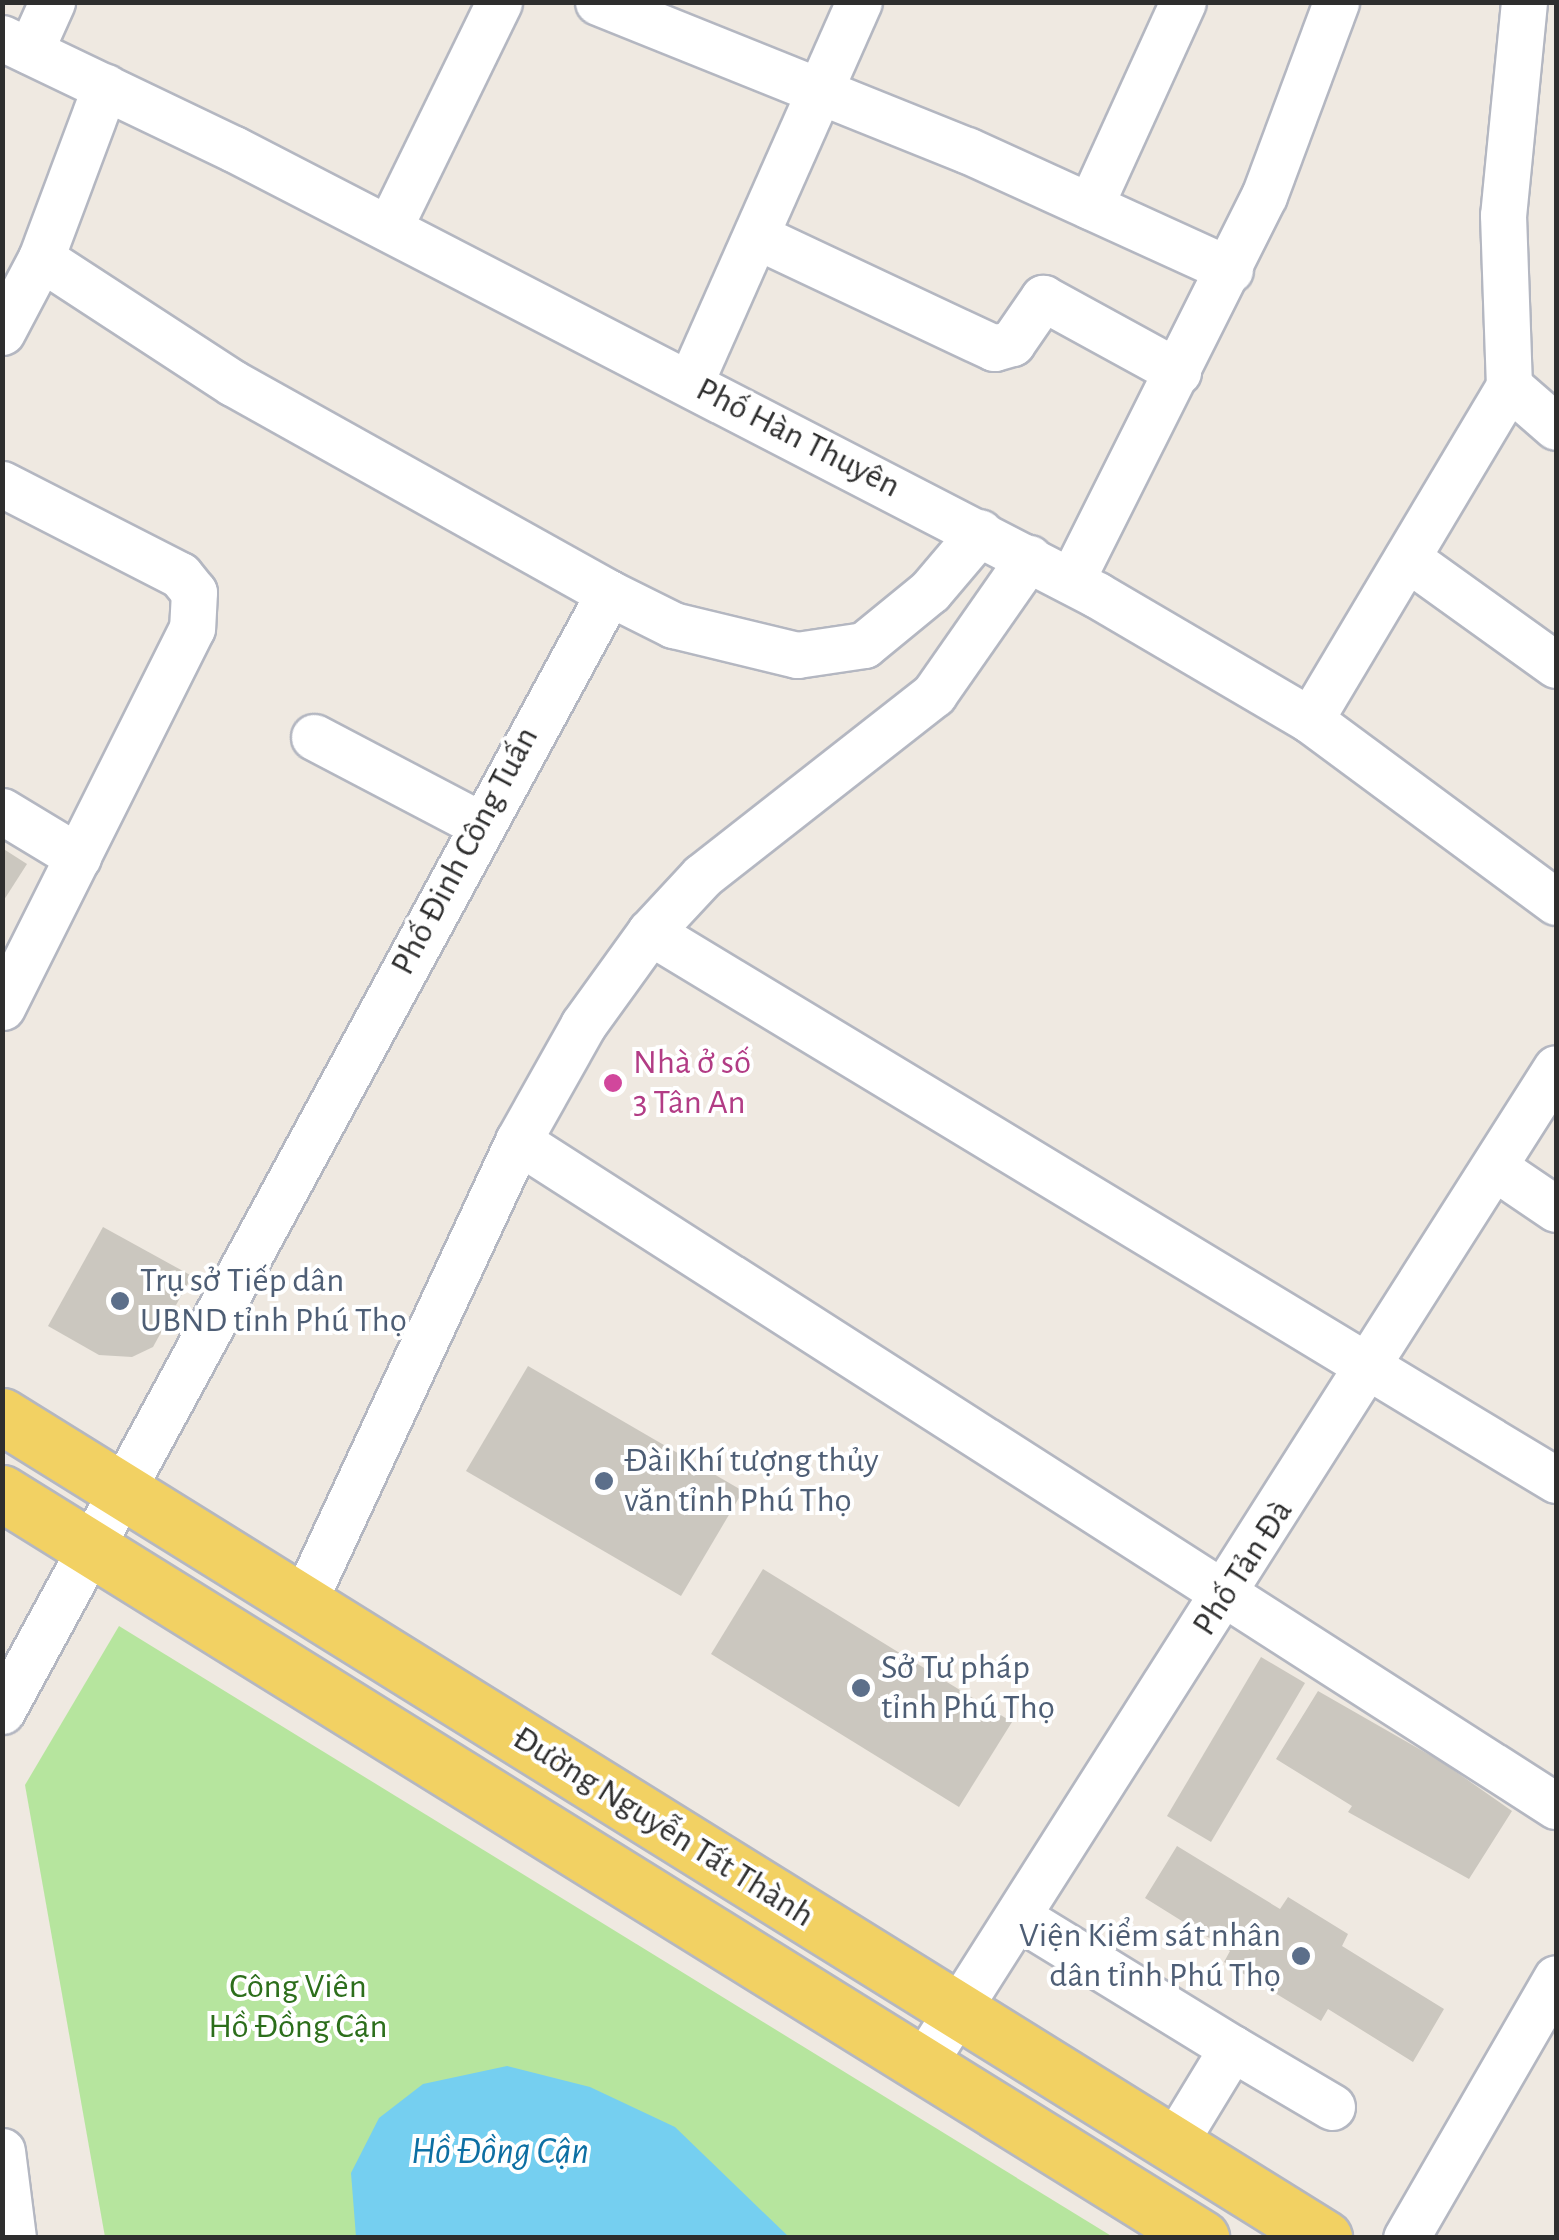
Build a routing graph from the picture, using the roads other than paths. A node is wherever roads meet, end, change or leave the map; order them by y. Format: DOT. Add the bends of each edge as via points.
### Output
graph roads {
  1 [pos="52,2"];
  2 [pos="500,2"];
  3 [pos="598,2"];
  4 [pos="859,2"];
  5 [pos="1183,2"];
  6 [pos="1336,2"];
  7 [pos="1524,2"];
  8 [pos="16,44"];
  9 [pos="105,87"];
  10 [pos="822,94"];
  11 [pos="1090,206"];
  12 [pos="389,228"];
  13 [pos="756,236"];
  14 [pos="41,258"];
  15 [pos="1230,270"];
  16 [pos="2,332"];
  17 [pos="1178,372"];
  18 [pos="690,383"];
  19 [pos="1509,386"];
  20 [pos="1556,427"];
  21 [pos="2,484"];
  22 [pos="980,532"];
  23 [pos="1028,558"];
  24 [pos="1407,558"];
  25 [pos="1071,580"];
  26 [pos="610,593"];
  27 [pos="1556,665"];
  28 [pos="1310,720"];
  29 [pos="314,737"];
  30 [pos="2,811"];
  31 [pos="480,824"];
  32 [pos="78,858"];
  33 [pos="1556,902"];
  34 [pos="650,932"];
  35 [pos="2,1008"];
  36 [pos="1556,1068"];
  37 [pos="518,1142"];
  38 [pos="1494,1167"];
  39 [pos="1556,1209"];
  40 [pos="1370,1368"];
  41 [pos="2,1416"];
  42 [pos="1556,1480"];
  43 [pos="119,1489"];
  44 [pos="2,1493"];
  45 [pos="90,1547"];
  46 [pos="1226,1594"];
  47 [pos="303,1603"];
  48 [pos="2,1712"];
  49 [pos="1556,1806"];
  50 [pos="1020,1918"];
  51 [pos="1556,1978"];
  52 [pos="958,2011"];
  53 [pos="1232,2048"];
  54 [pos="923,2064"];
  55 [pos="1332,2107"];
  56 [pos="1173,2145"];
  57 [pos="2,2151"];
  58 [pos="13,2238"];
  59 [pos="1201,2238"];
  60 [pos="1324,2238"];
  61 [pos="1406,2238"];
  1 -- 8 [label="street"];
  2 -- 12 [label="street"];
  3 -- 10 [label="street"];
  4 -- 10 [label="street"];
  5 -- 11 [label="street"];
  6 -- 15 [label="street"];
  7 -- 19 [label="street" via="1503,215"];
  8 -- 9 [label="street, Phố Hàn Thuyên"];
  9 -- 12 [label="street, Phố Hàn Thuyên"];
  9 -- 14 [label="street"];
  10 -- 11 [label="street"];
  10 -- 13 [label="street"];
  11 -- 15 [label="street"];
  12 -- 18 [label="street, Phố Hàn Thuyên"];
  13 -- 17 [label="street" via="994,348 1012,343 1043,298"];
  13 -- 18 [label="street"];
  14 -- 16 [label="street"];
  14 -- 26 [label="street" via="233,382"];
  15 -- 17 [label="street"];
  17 -- 25 [label="street"];
  18 -- 22 [label="street, Phố Hàn Thuyên"];
  19 -- 20 [label="street"];
  19 -- 24 [label="street"];
  21 -- 32 [label="street" via="180,575 194,592 192,628"];
  22 -- 23 [label="street, Phố Hàn Thuyên"];
  22 -- 26 [label="street" via="930,592 864,646 797,654 672,625"];
  23 -- 25 [label="street, Phố Hàn Thuyên"];
  23 -- 34 [label="street" via="934,694 702,876"];
  24 -- 27 [label="street"];
  24 -- 28 [label="street"];
  25 -- 28 [label="street, Phố Hàn Thuyên"];
  26 -- 31 [label="street, Phố Đinh Công Tuấn"];
  28 -- 33 [label="street, Phố Hàn Thuyên"];
  29 -- 31 [label="street"];
  30 -- 32 [label="street"];
  31 -- 43 [label="street, Phố Đinh Công Tuấn"];
  32 -- 35 [label="street"];
  34 -- 37 [label="street" via="583,1025"];
  34 -- 40 [label="street"];
  36 -- 38 [label="street, Phố Tản Đà"];
  37 -- 46 [label="street"];
  37 -- 47 [label="street"];
  38 -- 39 [label="street"];
  38 -- 40 [label="street, Phố Tản Đà"];
  40 -- 42 [label="street"];
  40 -- 46 [label="street, Phố Tản Đà"];
  41 -- 43 [label="main road, Đường Nguyễn Tất Thành"];
  43 -- 45 [label="street, Phố Đinh Công Tuấn"];
  43 -- 47 [label="main road, Đường Nguyễn Tất Thành"];
  44 -- 45 [label="main road, Đường Nguyễn Tất Thành"];
  45 -- 48 [label="street, Phố Đinh Công Tuấn"];
  45 -- 54 [label="main road, Đường Nguyễn Tất Thành"];
  46 -- 49 [label="street"];
  46 -- 50 [label="street, Phố Tản Đà"];
  47 -- 52 [label="main road, Đường Nguyễn Tất Thành"];
  50 -- 52 [label="street, Phố Tản Đà"];
  50 -- 53 [label="street"];
  51 -- 61 [label="street"];
  52 -- 54 [label="street, Phố Tản Đà"];
  52 -- 56 [label="main road, Đường Nguyễn Tất Thành"];
  53 -- 55 [label="street"];
  53 -- 56 [label="street"];
  54 -- 59 [label="main road, Đường Nguyễn Tất Thành"];
  56 -- 60 [label="main road, Đường Nguyễn Tất Thành"];
  57 -- 58 [label="street"];
}
